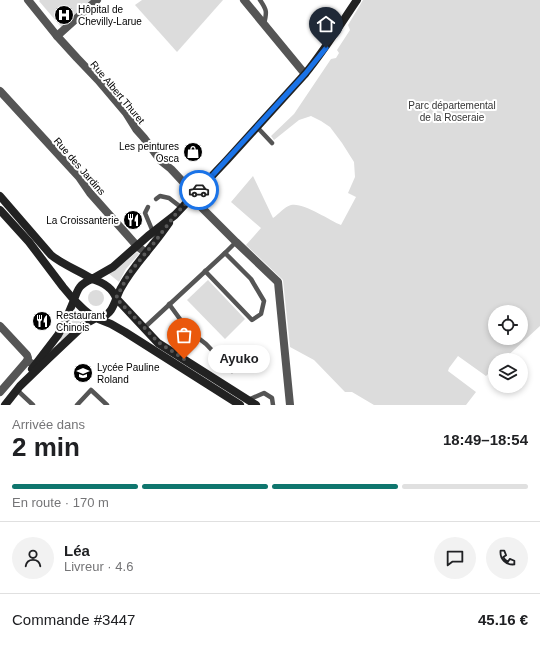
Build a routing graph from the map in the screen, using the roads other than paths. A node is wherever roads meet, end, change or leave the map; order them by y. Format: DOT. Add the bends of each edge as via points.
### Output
graph roads {
  1 [pos="28,0"];
  2 [pos="97,0"];
  3 [pos="244,0"];
  4 [pos="260,0"];
  5 [pos="357,0"];
  6 [pos="264,24"];
  7 [pos="57,36"];
  8 [pos="305,74"];
  9 [pos="0,91"];
  10 [pos="257,127"];
  11 [pos="272,143"];
  12 [pos="0,196"];
  13 [pos="192,197"];
  14 [pos="156,199"];
  15 [pos="148,207"];
  16 [pos="182,208"];
  17 [pos="0,210"];
  18 [pos="175,215"];
  19 [pos="153,232"];
  20 [pos="236,242"];
  21 [pos="137,246"];
  22 [pos="146,253"];
  23 [pos="225,253"];
  24 [pos="205,271"];
  25 [pos="92,278"];
  26 [pos="116,298"];
  27 [pos="74,300"];
  28 [pos="169,304"];
  29 [pos="96,318"];
  30 [pos="0,326"];
  31 [pos="144,328"];
  32 [pos="27,361"];
  33 [pos="35,365"];
  34 [pos="232,371"];
  35 [pos="19,388"];
  36 [pos="0,392"];
  37 [pos="248,400"];
  38 [pos="4,405"];
  39 [pos="33,405"];
  40 [pos="77,405"];
  41 [pos="107,405"];
  42 [pos="240,405"];
  43 [pos="256,405"];
  44 [pos="273,405"];
  45 [pos="290,405"];
  1 -- 7 [label="street, Rue Albert Thuret"];
  2 -- 7 [label="street"];
  3 -- 6 [label="street"];
  4 -- 6 [label="lane" via="266,9"];
  5 -- 8 [label="main road" via="326,48"];
  6 -- 8 [label="street"];
  7 -- 13 [label="street, Rue Albert Thuret" via="126,113 161,161 185,184"];
  8 -- 10 [label="main road"];
  9 -- 21 [label="street, Rue des Jardins" via="79,177"];
  10 -- 11 [label="lane"];
  10 -- 13 [label="main road"];
  12 -- 25 [label="main road" via="51,255"];
  13 -- 16 [label="main road"];
  13 -- 20 [label="street, Rue Albert Thuret"];
  14 -- 16 [label="lane" via="160,196 169,198"];
  15 -- 19 [label="lane" via="145,213"];
  16 -- 18 [label="main road"];
  17 -- 27 [label="main road" via="29,242"];
  18 -- 19 [label="main road"];
  18 -- 22 [label="main road"];
  19 -- 21 [label="main road"];
  20 -- 23 [label="lane"];
  20 -- 45 [label="street, Rue Albert Thuret" via="278,282"];
  21 -- 22 [label="street, Rue des Jardins"];
  21 -- 25 [label="main road" via="113,267"];
  22 -- 26 [label="main road" via="130,272"];
  23 -- 24 [label="lane"];
  23 -- 24 [label="lane" via="251,279 264,301 261,314 252,320"];
  24 -- 28 [label="lane"];
  25 -- 26 [label="main road" via="106,285"];
  25 -- 27 [label="main road" via="80,286"];
  26 -- 29 [label="main road" via="114,306 107,314"];
  26 -- 31 [label="main road"];
  27 -- 29 [label="main road"];
  27 -- 33 [label="main road" via="58,335"];
  28 -- 31 [label="lane"];
  28 -- 34 [label="lane" via="188,330 206,344"];
  29 -- 35 [label="main road" via="85,324"];
  29 -- 42 [label="main road" via="125,332"];
  30 -- 32 [label="street" via="27,355"];
  31 -- 37 [label="main road" via="158,342"];
  32 -- 33 [label="street"];
  32 -- 36 [label="street"];
  33 -- 35 [label="main road"];
  35 -- 38 [label="main road"];
  35 -- 39 [label="lane"];
  37 -- 43 [label="main road"];
  37 -- 44 [label="lane" via="264,393 272,398"];
  40 -- 41 [label="lane" via="91,390"];
}
